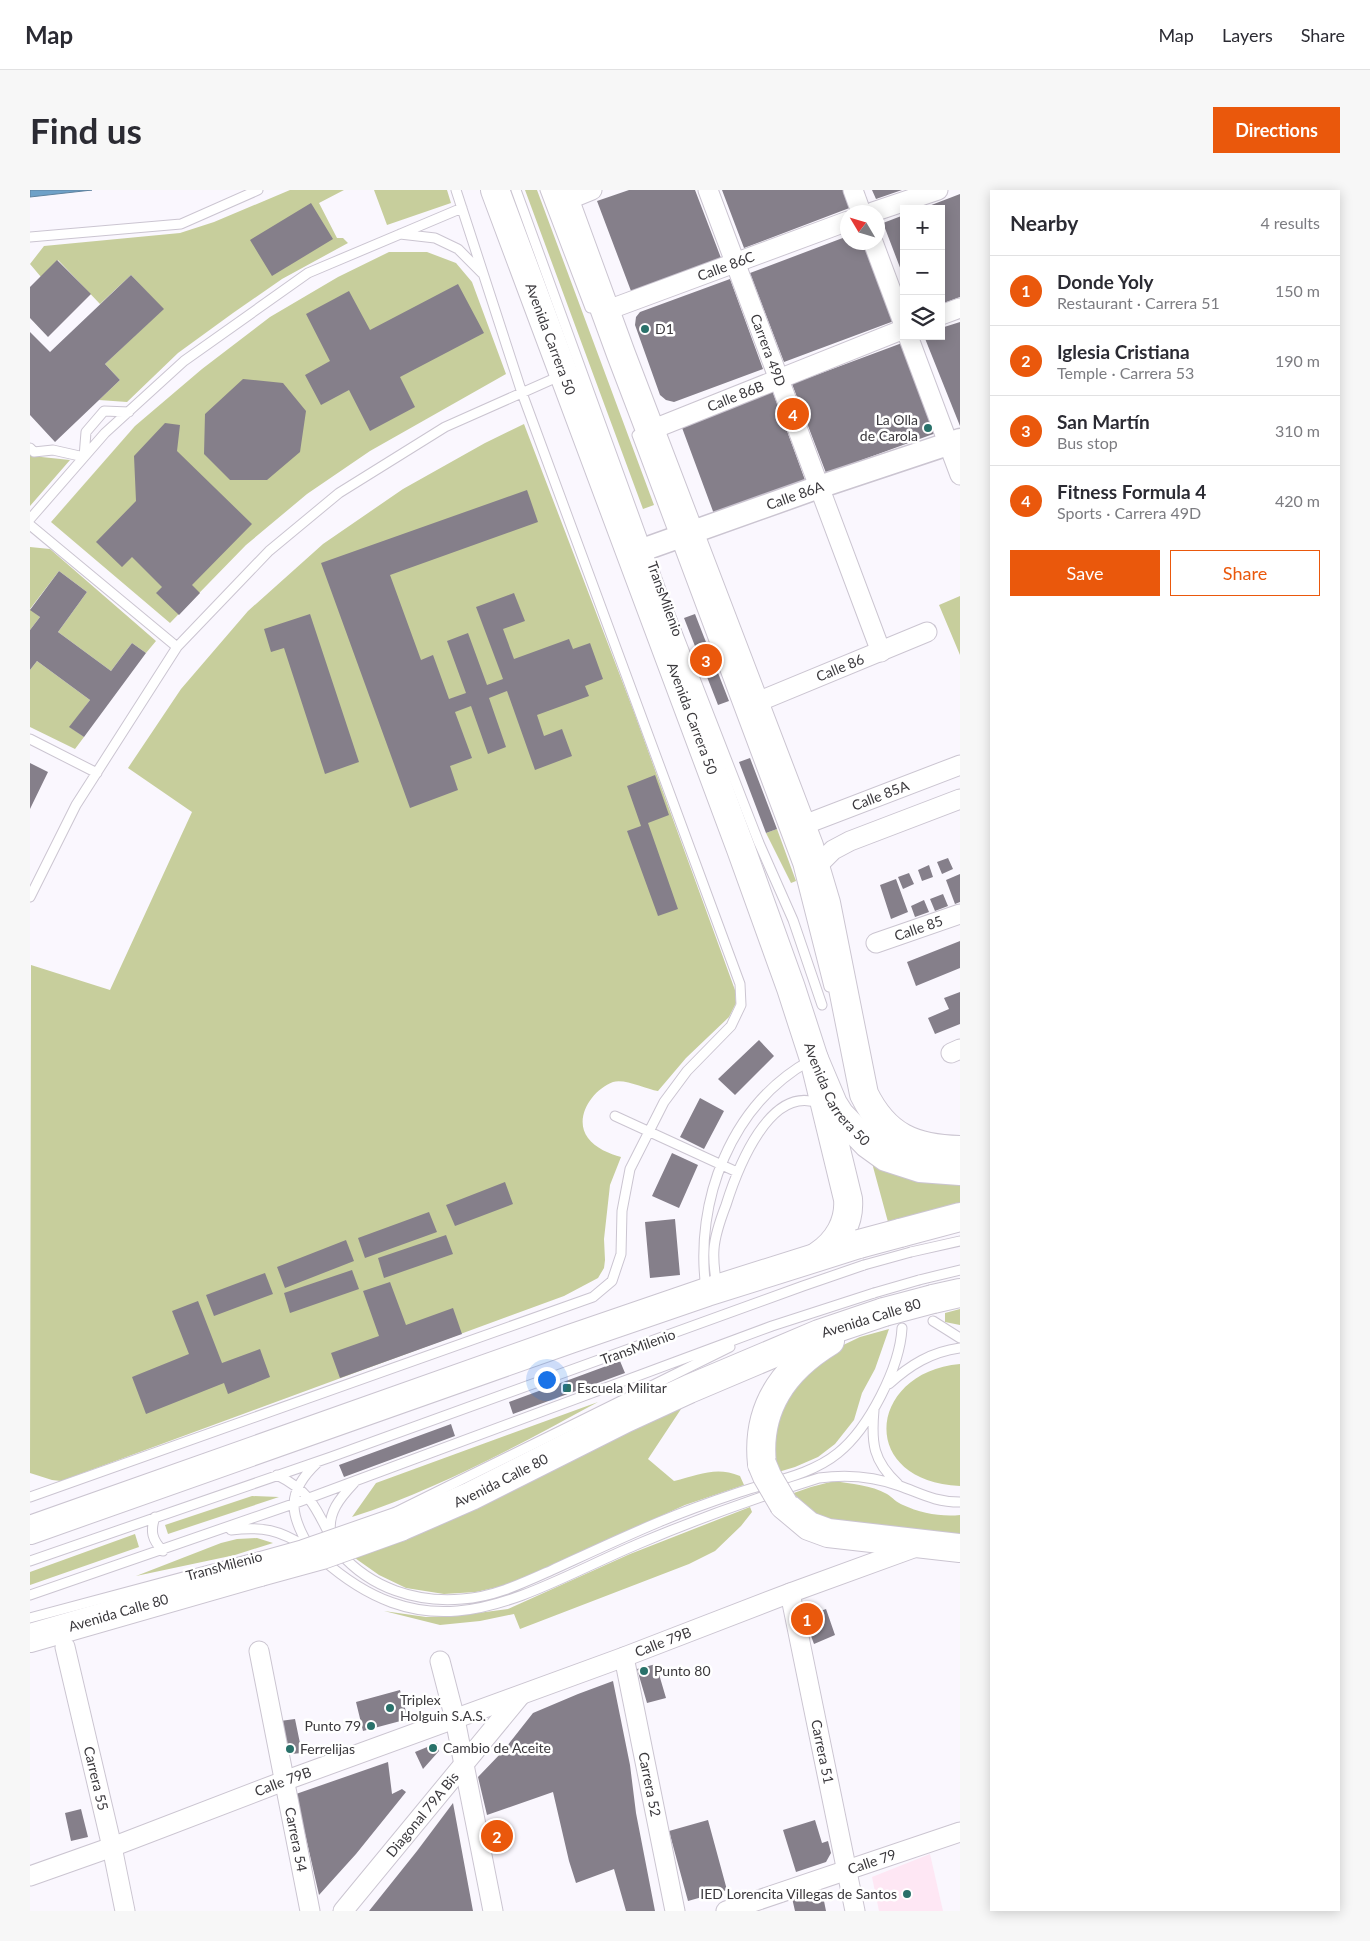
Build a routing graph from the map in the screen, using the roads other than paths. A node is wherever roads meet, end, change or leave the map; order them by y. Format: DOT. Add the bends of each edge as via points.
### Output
graph roads {
  1 [pos="258,190"];
  2 [pos="456,190"];
  3 [pos="495,190"];
  4 [pos="516,190"];
  5 [pos="592,190"];
  6 [pos="708,190"];
  7 [pos="853,190"];
  8 [pos="938,190"];
  9 [pos="557,194"];
  10 [pos="858,205"];
  11 [pos="462,208"];
  12 [pos="885,208"];
  13 [pos="840,224"];
  14 [pos="398,234"];
  15 [pos="30,238"];
  16 [pos="876,250"];
  17 [pos="735,262"];
  18 [pos="484,275"];
  19 [pos="960,308"];
  20 [pos="945,314"];
  21 [pos="599,315"];
  22 [pos="900,316"];
  23 [pos="900,329"];
  24 [pos="910,340"];
  25 [pos="564,374"];
  26 [pos="778,378"];
  27 [pos="522,393"];
  28 [pos="129,412"];
  29 [pos="643,429"];
  30 [pos="954,442"];
  31 [pos="30,448"];
  32 [pos="84,457"];
  33 [pos="960,475"];
  34 [pos="819,487"];
  35 [pos="30,518"];
  36 [pos="30,525"];
  37 [pos="683,536"];
  38 [pos="639,552"];
  39 [pos="927,632"];
  40 [pos="176,647"];
  41 [pos="881,652"];
  42 [pos="755,703"];
  43 [pos="30,739"];
  44 [pos="960,764"];
  45 [pos="97,773"];
  46 [pos="960,798"];
  47 [pos="801,826"];
  48 [pos="816,867"];
  49 [pos="30,897"];
  50 [pos="960,914"];
  51 [pos="876,943"];
  52 [pos="831,994"];
  53 [pos="822,1005"];
  54 [pos="814,1059"];
  55 [pos="833,1111"];
  56 [pos="615,1116"];
  57 [pos="649,1131"];
  58 [pos="960,1150"];
  59 [pos="721,1165"];
  60 [pos="960,1171"];
  61 [pos="737,1172"];
  62 [pos="960,1218"];
  63 [pos="960,1241"];
  64 [pos="906,1242"];
  65 [pos="862,1255"];
  66 [pos="818,1256"];
  67 [pos="960,1270"];
  68 [pos="712,1291"];
  69 [pos="960,1293"];
  70 [pos="928,1300"];
  71 [pos="887,1311"];
  72 [pos="772,1326"];
  73 [pos="960,1338"];
  74 [pos="960,1348"];
  75 [pos="885,1388"];
  76 [pos="874,1409"];
  77 [pos="319,1461"];
  78 [pos="278,1475"];
  79 [pos="356,1480"];
  80 [pos="900,1486"];
  81 [pos="298,1487"];
  82 [pos="30,1497"];
  83 [pos="309,1498"];
  84 [pos="960,1502"];
  85 [pos="293,1504"];
  86 [pos="155,1517"];
  87 [pos="398,1519"];
  88 [pos="30,1530"];
  89 [pos="216,1532"];
  90 [pos="333,1542"];
  91 [pos="925,1544"];
  92 [pos="960,1548"];
  93 [pos="163,1551"];
  94 [pos="312,1551"];
  95 [pos="30,1561"];
  96 [pos="960,1563"];
  97 [pos="259,1565"];
  98 [pos="790,1593"];
  99 [pos="30,1595"];
  100 [pos="30,1618"];
  101 [pos="30,1638"];
  102 [pos="65,1647"];
  103 [pos="259,1651"];
  104 [pos="624,1657"];
  105 [pos="440,1661"];
  106 [pos="521,1695"];
  107 [pos="455,1719"];
  108 [pos="464,1765"];
  109 [pos="284,1781"];
  110 [pos="960,1832"];
  111 [pos="112,1847"];
  112 [pos="848,1870"];
  113 [pos="30,1876"];
  114 [pos="125,1911"];
  115 [pos="310,1911"];
  116 [pos="343,1911"];
  117 [pos="493,1911"];
  118 [pos="675,1911"];
  119 [pos="726,1911"];
  120 [pos="855,1911"];
  1 -- 15 [label="lane" via="181,224"];
  2 -- 11 [label="lane"];
  3 -- 25 [label="main road, Avenida Carrera 50"];
  4 -- 38 [label="lane, TransMilenio"];
  5 -- 9 [label="street"];
  6 -- 17 [label="street, Carrera 49D"];
  7 -- 10 [label="street"];
  8 -- 12 [label="street"];
  9 -- 21 [label="main road, Avenida Carrera 50"];
  11 -- 14 [label="lane"];
  11 -- 18 [label="lane"];
  13 -- 17 [label="street, Calle 86C"];
  14 -- 18 [label="lane" via="435,238 458,248"];
  14 -- 28 [label="lane" via="308,273 184,361"];
  16 -- 22 [label="street"];
  17 -- 21 [label="street, Calle 86C"];
  17 -- 26 [label="street, Carrera 49D"];
  18 -- 27 [label="lane"];
  19 -- 20 [label="street"];
  21 -- 29 [label="main road, Avenida Carrera 50"];
  23 -- 26 [label="street, Calle 86B"];
  24 -- 30 [label="street"];
  25 -- 27 [label="lane"];
  25 -- 38 [label="main road, Avenida Carrera 50"];
  26 -- 29 [label="street, Calle 86B"];
  26 -- 34 [label="street, Carrera 49D"];
  27 -- 40 [label="lane" via="445,427 339,493 269,551"];
  27 -- 57 [label="lane" via="740,984 741,1005 731,1026 687,1071 664,1102"];
  28 -- 32 [label="lane"];
  28 -- 32 [label="lane" via="104,411 86,432"];
  29 -- 37 [label="main road, Avenida Carrera 50"];
  30 -- 33 [label="street"];
  30 -- 34 [label="street, Calle 86A"];
  31 -- 32 [label="lane" via="34,452 54,450"];
  32 -- 35 [label="lane"];
  34 -- 37 [label="street, Calle 86A"];
  34 -- 41 [label="street, Carrera 49D"];
  36 -- 40 [label="lane"];
  37 -- 38 [label="street, Calle 86A"];
  37 -- 42 [label="main road, Avenida Carrera 50"];
  37 -- 52 [label="lane" via="798,865"];
  38 -- 53 [label="lane, TransMilenio" via="793,920"];
  38 -- 54 [label="main road, Avenida Carrera 50"];
  39 -- 41 [label="street, Calle 86"];
  40 -- 45 [label="lane"];
  41 -- 42 [label="street, Calle 86"];
  42 -- 47 [label="main road, Avenida Carrera 50"];
  43 -- 45 [label="lane"];
  44 -- 47 [label="street, Calle 85A"];
  45 -- 49 [label="lane" via="76,805"];
  46 -- 48 [label="street" via="845,843"];
  47 -- 48 [label="main road, Avenida Carrera 50"];
  48 -- 58 [label="main road, Avenida Carrera 50" via="838,957 864,1094 879,1119 903,1139 918,1145"];
  50 -- 51 [label="street, Calle 85"];
  54 -- 55 [label="main road, Avenida Carrera 50"];
  54 -- 59 [label="lane" via="778,1084 755,1108"];
  55 -- 60 [label="main road, Avenida Carrera 50" via="868,1144 886,1156 920,1168"];
  55 -- 61 [label="lane" via="811,1100 792,1103 758,1133"];
  55 -- 66 [label="main road, Avenida Carrera 50" via="849,1210 840,1233"];
  56 -- 57 [label="lane"];
  57 -- 59 [label="lane"];
  57 -- 82 [label="lane" via="630,1170 622,1211 621,1254 612,1282 593,1297"];
  59 -- 61 [label="lane"];
  59 -- 68 [label="lane" via="711,1193 706,1222 704,1251"];
  61 -- 68 [label="lane" via="714,1248"];
  62 -- 64 [label="main road"];
  63 -- 64 [label="lane"];
  64 -- 65 [label="main road, bridge"];
  65 -- 66 [label="main road"];
  65 -- 77 [label="lane, TransMilenio" via="803,1286"];
  66 -- 68 [label="main road"];
  67 -- 70 [label="lane"];
  68 -- 88 [label="main road"];
  69 -- 70 [label="main road, Avenida Calle 80"];
  70 -- 71 [label="main road, Avenida Calle 80, bridge"];
  70 -- 73 [label="lane"];
  71 -- 72 [label="lane, TransMilenio"];
  71 -- 75 [label="lane, TransMilenio" via="900,1350"];
  71 -- 87 [label="main road, Avenida Calle 80" via="810,1338 689,1389 471,1496"];
  71 -- 91 [label="main road, bridge" via="827,1343 786,1377 764,1419 762,1464 784,1505 809,1526 828,1533"];
  72 -- 79 [label="lane, TransMilenio"];
  72 -- 87 [label="lane, TransMilenio"];
  74 -- 75 [label="lane, TransMilenio" via="924,1358 904,1370"];
  75 -- 76 [label="lane, TransMilenio"];
  76 -- 80 [label="lane, TransMilenio" via="874,1447 883,1468"];
  76 -- 90 [label="lane, TransMilenio" via="849,1443 823,1463 658,1522 491,1594 462,1599 426,1599 398,1593 353,1567"];
  77 -- 78 [label="lane, TransMilenio"];
  77 -- 81 [label="lane, TransMilenio"];
  78 -- 81 [label="lane, TransMilenio"];
  78 -- 86 [label="lane, TransMilenio"];
  79 -- 83 [label="lane, TransMilenio"];
  79 -- 90 [label="lane, TransMilenio" via="331,1514"];
  80 -- 84 [label="lane, TransMilenio" via="938,1500"];
  80 -- 94 [label="lane, TransMilenio" via="864,1476 819,1478 662,1534 523,1596 462,1612 407,1608 387,1601 335,1571"];
  81 -- 83 [label="lane, TransMilenio"];
  81 -- 85 [label="lane, TransMilenio"];
  83 -- 85 [label="lane, TransMilenio"];
  83 -- 90 [label="lane, TransMilenio"];
  85 -- 89 [label="lane, TransMilenio"];
  85 -- 94 [label="lane, TransMilenio" via="299,1530"];
  86 -- 93 [label="lane" via="152,1534"];
  86 -- 95 [label="lane, TransMilenio"];
  87 -- 97 [label="main road, Avenida Calle 80, bridge" via="322,1555"];
  89 -- 93 [label="lane, TransMilenio"];
  89 -- 94 [label="lane, TransMilenio" via="264,1528 285,1534"];
  91 -- 92 [label="main road"];
  91 -- 98 [label="street, Calle 79B"];
  93 -- 99 [label="lane, TransMilenio"];
  96 -- 98 [label="street, Calle 79B" via="950,1557 924,1556 824,1589"];
  97 -- 100 [label="lane, TransMilenio"];
  97 -- 101 [label="main road, Avenida Calle 80"];
  98 -- 104 [label="street, Calle 79B"];
  98 -- 112 [label="street, Carrera 51"];
  102 -- 111 [label="street, Carrera 55"];
  103 -- 109 [label="street, Carrera 54"];
  104 -- 106 [label="street, Calle 79B"];
  104 -- 118 [label="street, Carrera 52"];
  105 -- 107 [label="street"];
  106 -- 107 [label="street, Calle 79B"];
  106 -- 108 [label="street, Diagonal 79A Bis"];
  107 -- 108 [label="street"];
  107 -- 109 [label="street, Calle 79B"];
  108 -- 116 [label="street, Diagonal 79A Bis"];
  108 -- 117 [label="street"];
  109 -- 111 [label="street, Calle 79B"];
  109 -- 115 [label="street, Carrera 54"];
  110 -- 112 [label="street, Calle 79"];
  111 -- 113 [label="street, Calle 79B"];
  111 -- 114 [label="street, Carrera 55"];
  112 -- 119 [label="street, Calle 79"];
  112 -- 120 [label="street, Carrera 51"];
}
